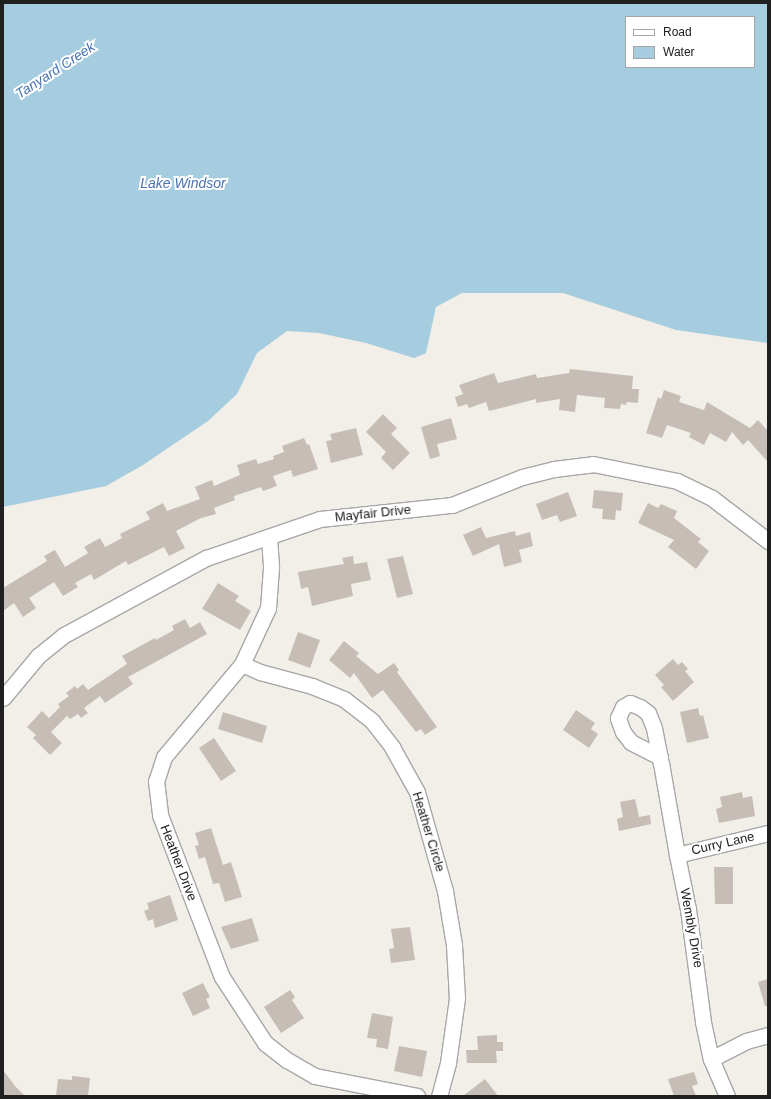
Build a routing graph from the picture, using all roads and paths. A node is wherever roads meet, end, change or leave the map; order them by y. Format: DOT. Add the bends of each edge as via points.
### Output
graph roads {
  1 [pos="269,537"];
  2 [pos="768,541"];
  3 [pos="242,664"];
  4 [pos="3,698"];
  5 [pos="660,757"];
  6 [pos="768,833"];
  7 [pos="677,855"];
  8 [pos="768,1035"];
  9 [pos="711,1059"];
  10 [pos="418,1096"];
  11 [pos="439,1096"];
  12 [pos="727,1096"];
  1 -- 2 [label="street, Mayfair Drive" via="320,519 452,505 522,477 593,464 677,481 712,498"];
  1 -- 3 [label="street, Heather Drive" via="271,568 268,608"];
  1 -- 4 [label="street, Mayfair Drive" via="206,558 64,635 38,656"];
  3 -- 10 [label="street, Heather Drive" via="164,757 156,781 160,815 222,977 265,1043 287,1060 316,1076"];
  3 -- 11 [label="street, Heather Circle" via="344,699 372,721 392,747 417,792 445,891 454,945 457,998 448,1063"];
  5 -- 7 [label="street, Wembly Drive"];
  6 -- 7 [label="street, Curry Lane"];
  7 -- 9 [label="street, Wembly Drive" via="698,965 703,1022"];
  8 -- 9 [label="street" via="746,1041"];
  9 -- 12 [label="street, Wembly Drive"];
}
